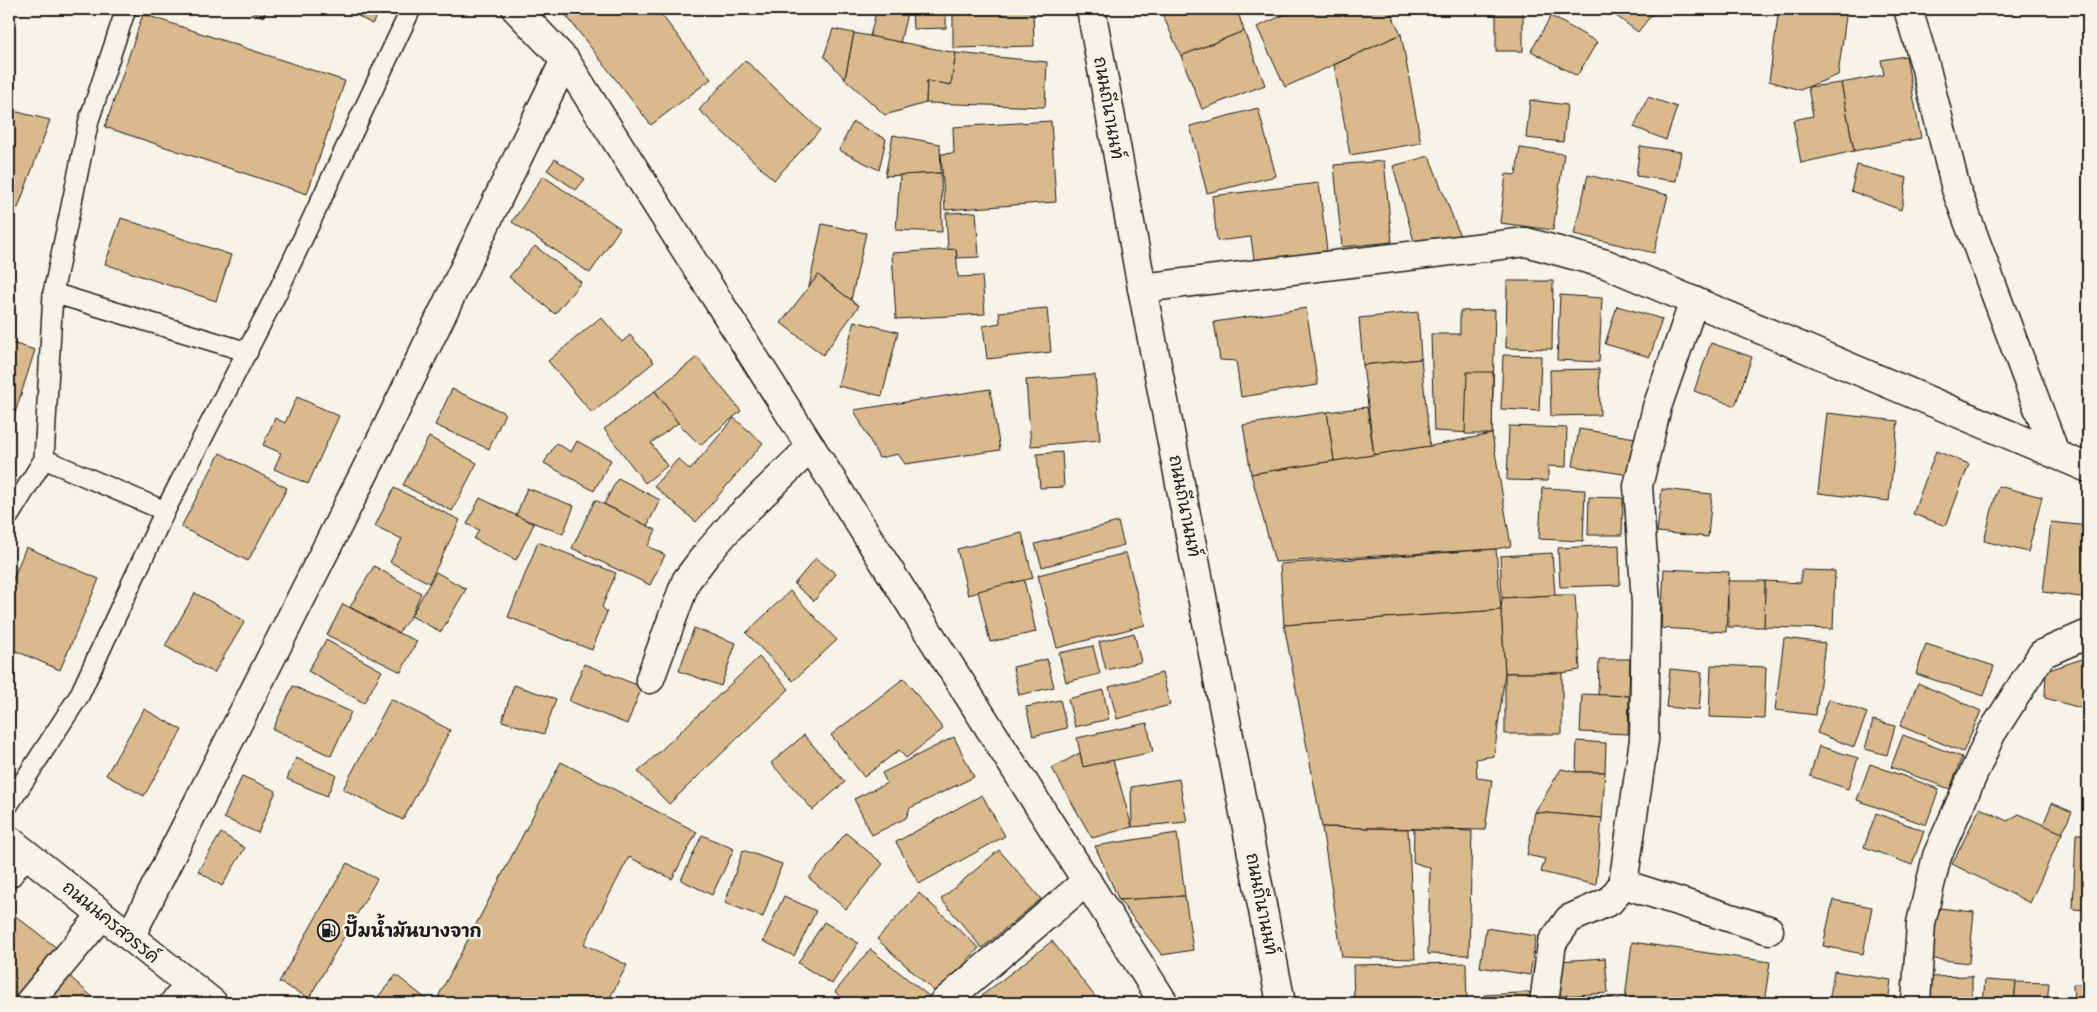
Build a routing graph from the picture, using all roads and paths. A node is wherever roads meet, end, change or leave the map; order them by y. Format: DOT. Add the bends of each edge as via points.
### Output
graph roads {
  1 [pos="126,9"];
  2 [pos="411,9"];
  3 [pos="516,9"];
  4 [pos="1091,9"];
  5 [pos="1908,9"];
  6 [pos="565,60"];
  7 [pos="1142,288"];
  8 [pos="53,293"];
  9 [pos="1694,301"];
  10 [pos="248,352"];
  11 [pos="811,447"];
  12 [pos="2055,453"];
  13 [pos="44,459"];
  14 [pos="2088,468"];
  15 [pos="165,511"];
  16 [pos="9,516"];
  17 [pos="2088,634"];
  18 [pos="650,679"];
  19 [pos="9,804"];
  20 [pos="14,855"];
  21 [pos="1087,881"];
  22 [pos="1623,884"];
  23 [pos="102,914"];
  24 [pos="1769,930"];
  25 [pos="130,937"];
  26 [pos="182,994"];
  27 [pos="29,1003"];
  28 [pos="213,1003"];
  29 [pos="943,1003"];
  30 [pos="1164,1003"];
  31 [pos="1281,1003"];
  32 [pos="1544,1003"];
  33 [pos="1916,1003"];
  1 -- 8 [label="lane" via="89,120"];
  2 -- 10 [label="lane"];
  3 -- 6 [label="street"];
  4 -- 7 [label="street, ถนนถีนานนท์"];
  5 -- 12 [label="street" via="1956,189"];
  6 -- 11 [label="street"];
  6 -- 25 [label="street" via="384,434"];
  7 -- 9 [label="street" via="1526,242 1606,264"];
  7 -- 31 [label="street, ถนนถีนานนท์"];
  8 -- 10 [label="lane"];
  8 -- 13 [label="lane"];
  9 -- 12 [label="street"];
  9 -- 22 [label="street" via="1657,407 1638,486 1646,603 1644,740"];
  10 -- 15 [label="lane"];
  11 -- 18 [label="street" via="704,556 686,582"];
  11 -- 21 [label="street"];
  12 -- 14 [label="street"];
  13 -- 15 [label="lane"];
  13 -- 16 [label="lane"];
  15 -- 19 [label="lane" via="79,696"];
  17 -- 33 [label="street" via="2042,654 1991,734 1937,856 1921,923"];
  20 -- 23 [label="street, ถนนนครสวรรค์"];
  21 -- 29 [label="street"];
  21 -- 30 [label="street"];
  22 -- 24 [label="street"];
  22 -- 32 [label="street" via="1610,901 1569,919 1552,943"];
  23 -- 25 [label="street, ถนนนครสวรรค์"];
  23 -- 27 [label="street"];
  25 -- 26 [label="street, ถนนนครสวรรค์"];
  26 -- 28 [label="street, ถนนนครสวรรค์"];
}
